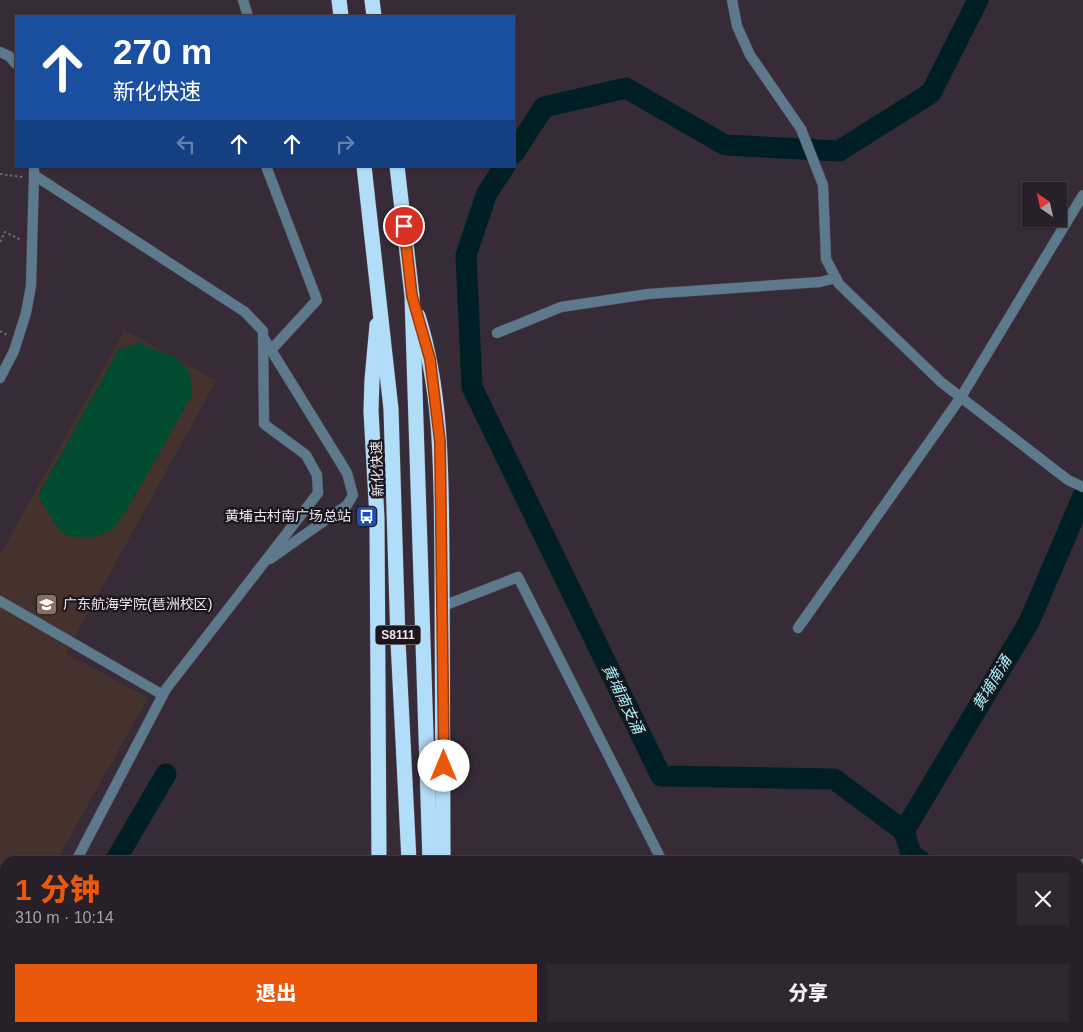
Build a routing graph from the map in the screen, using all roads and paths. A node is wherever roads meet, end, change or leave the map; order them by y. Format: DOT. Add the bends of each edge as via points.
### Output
graph roads {
  1 [pos="243,0"];
  2 [pos="339,0"];
  3 [pos="372,0"];
  4 [pos="732,0"];
  5 [pos="248,15"];
  6 [pos="342,15"];
  7 [pos="374,15"];
  8 [pos="0,52"];
  9 [pos="15,63"];
  10 [pos="266,167"];
  11 [pos="364,167"];
  12 [pos="396,167"];
  13 [pos="34,173"];
  14 [pos="0,174"];
  15 [pos="1083,195"];
  16 [pos="0,242"];
  17 [pos="32,245"];
  18 [pos="836,278"];
  19 [pos="412,296"];
  20 [pos="379,303"];
  21 [pos="496,333"];
  22 [pos="263,337"];
  23 [pos="272,349"];
  24 [pos="0,378"];
  25 [pos="961,397"];
  26 [pos="1083,487"];
  27 [pos="262,565"];
  28 [pos="0,601"];
  29 [pos="443,606"];
  30 [pos="798,628"];
  31 [pos="163,695"];
  32 [pos="79,856"];
  33 [pos="379,856"];
  34 [pos="409,856"];
  35 [pos="430,856"];
  36 [pos="443,856"];
  37 [pos="659,856"];
  1 -- 5 [label="street"];
  2 -- 6 [label="highway"];
  3 -- 7 [label="highway"];
  4 -- 18 [label="street" via="737,26 750,55 801,129 823,185 826,259"];
  8 -- 9 [label="street"];
  10 -- 23 [label="street" via="317,300"];
  11 -- 20 [label="highway, 新化快速 / S8111"];
  12 -- 19 [label="highway, S8111"];
  13 -- 14 [label="path"];
  13 -- 17 [label="street"];
  13 -- 22 [label="street" via="245,312 263,331"];
  15 -- 25 [label="street"];
  16 -- 17 [label="path" via="6,232"];
  17 -- 24 [label="street" via="31,286 26,313 14,351"];
  18 -- 21 [label="street" via="820,282 648,294 560,307"];
  18 -- 25 [label="street"];
  19 -- 29 [label="highway" via="428,350 437,416"];
  19 -- 35 [label="highway, S8111"];
  20 -- 33 [label="highway" via="371,411 377,518"];
  20 -- 34 [label="highway, 新化快速 / S8111" via="391,409"];
  22 -- 23 [label="street"];
  22 -- 27 [label="street" via="264,424 306,456 317,475 318,493"];
  23 -- 27 [label="street" via="347,473 353,496 347,505"];
  25 -- 26 [label="street" via="1068,480"];
  25 -- 30 [label="street"];
  27 -- 31 [label="street"];
  28 -- 31 [label="street"];
  29 -- 36 [label="highway"];
  29 -- 37 [label="street" via="518,576"];
  31 -- 32 [label="street"];
}
